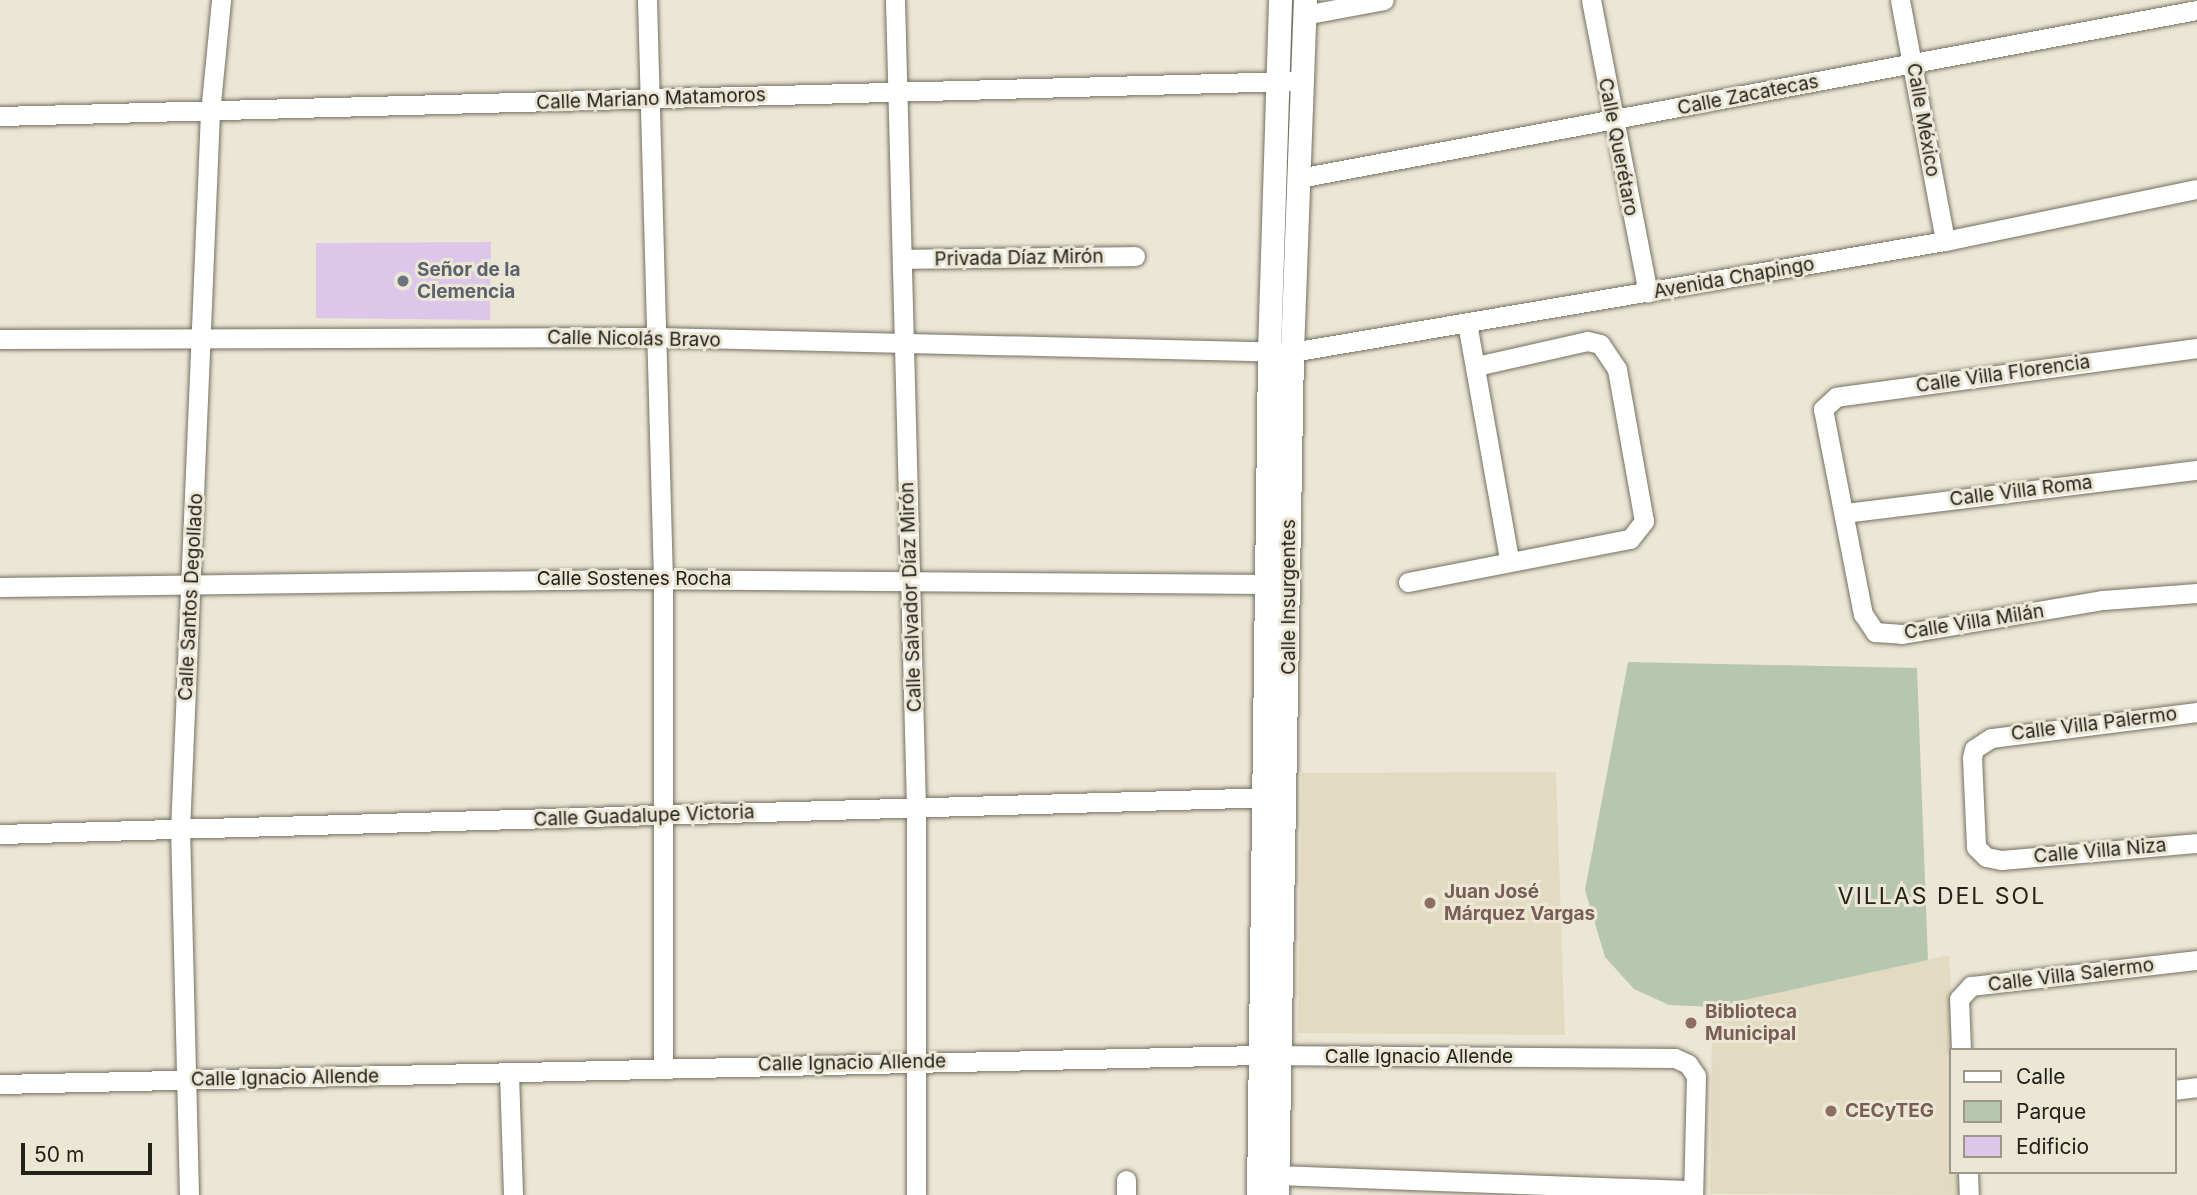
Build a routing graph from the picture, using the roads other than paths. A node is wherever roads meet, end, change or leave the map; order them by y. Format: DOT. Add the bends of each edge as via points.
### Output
graph roads {
  1 [pos="221,0"];
  2 [pos="647,0"];
  3 [pos="895,0"];
  4 [pos="1280,0"];
  5 [pos="1384,0"];
  6 [pos="1591,0"];
  7 [pos="1900,0"];
  8 [pos="1305,8"];
  9 [pos="2197,10"];
  10 [pos="1913,63"];
  11 [pos="1278,81"];
  12 [pos="1303,81"];
  13 [pos="896,90"];
  14 [pos="649,99"];
  15 [pos="210,113"];
  16 [pos="0,116"];
  17 [pos="1612,122"];
  18 [pos="1299,178"];
  19 [pos="2197,189"];
  20 [pos="1945,241"];
  21 [pos="1135,256"];
  22 [pos="902,259"];
  23 [pos="1648,293"];
  24 [pos="1467,323"];
  25 [pos="200,336"];
  26 [pos="655,337"];
  27 [pos="0,339"];
  28 [pos="903,346"];
  29 [pos="2197,348"];
  30 [pos="1269,351"];
  31 [pos="1292,352"];
  32 [pos="1476,366"];
  33 [pos="1823,418"];
  34 [pos="2197,470"];
  35 [pos="1845,513"];
  36 [pos="1509,559"];
  37 [pos="663,579"];
  38 [pos="912,580"];
  39 [pos="1408,582"];
  40 [pos="193,583"];
  41 [pos="1268,584"];
  42 [pos="0,587"];
  43 [pos="2197,593"];
  44 [pos="2197,712"];
  45 [pos="1276,797"];
  46 [pos="916,808"];
  47 [pos="664,815"];
  48 [pos="180,831"];
  49 [pos="0,834"];
  50 [pos="2197,843"];
  51 [pos="2002,860"];
  52 [pos="2197,960"];
  53 [pos="1961,1048"];
  54 [pos="1269,1055"];
  55 [pos="914,1062"];
  56 [pos="663,1068"];
  57 [pos="509,1074"];
  58 [pos="183,1080"];
  59 [pos="0,1084"];
  60 [pos="2197,1087"];
  61 [pos="2176,1090"];
  62 [pos="1968,1174"];
  63 [pos="1277,1185"];
  64 [pos="1693,1192"];
  65 [pos="189,1195"];
  66 [pos="513,1195"];
  67 [pos="916,1195"];
  68 [pos="1258,1195"];
  69 [pos="1969,1195"];
  1 -- 15 [label="street, Calle Santos Degollado"];
  2 -- 14 [label="street"];
  3 -- 13 [label="street, Calle Salvador Díaz Mirón"];
  4 -- 11 [label="main road, Calle Insurgentes"];
  5 -- 8 [label="street"];
  6 -- 17 [label="street, Calle Querétaro"];
  7 -- 10 [label="street, Calle México"];
  8 -- 12 [label="main road, Calle Insurgentes"];
  9 -- 10 [label="street, Calle Zacatecas"];
  10 -- 17 [label="street, Calle Zacatecas"];
  10 -- 20 [label="street, Calle México"];
  11 -- 12 [label="street, Calle Mariano Matamoros"];
  11 -- 13 [label="street, Calle Mariano Matamoros"];
  11 -- 30 [label="main road, Calle Insurgentes"];
  12 -- 18 [label="main road, Calle Insurgentes"];
  13 -- 14 [label="street, Calle Mariano Matamoros"];
  13 -- 22 [label="street, Calle Salvador Díaz Mirón"];
  14 -- 15 [label="street, Calle Mariano Matamoros"];
  14 -- 26 [label="street"];
  15 -- 16 [label="street, Calle Mariano Matamoros"];
  15 -- 25 [label="street, Calle Santos Degollado"];
  17 -- 18 [label="street, Calle Zacatecas"];
  17 -- 23 [label="street, Calle Querétaro"];
  18 -- 31 [label="main road, Calle Insurgentes"];
  19 -- 20 [label="street, Avenida Chapingo"];
  20 -- 23 [label="street, Avenida Chapingo"];
  21 -- 22 [label="street, Privada Díaz Mirón"];
  22 -- 28 [label="street, Calle Salvador Díaz Mirón"];
  23 -- 24 [label="street, Avenida Chapingo"];
  24 -- 31 [label="street, Avenida Chapingo"];
  24 -- 32 [label="street"];
  25 -- 26 [label="street, Calle Nicolás Bravo"];
  25 -- 27 [label="street, Calle Nicolás Bravo"];
  25 -- 40 [label="street, Calle Santos Degollado"];
  26 -- 28 [label="street, Calle Nicolás Bravo"];
  26 -- 37 [label="street"];
  28 -- 30 [label="street, Calle Nicolás Bravo"];
  28 -- 38 [label="street, Calle Salvador Díaz Mirón"];
  29 -- 33 [label="street, Calle Villa Florencia" via="1836,397 1827,402"];
  30 -- 31 [label="street, Avenida Chapingo"];
  30 -- 41 [label="main road, Calle Insurgentes"];
  31 -- 45 [label="main road, Calle Insurgentes"];
  32 -- 36 [label="street"];
  32 -- 36 [label="street" via="1587,341 1600,344 1617,369 1644,510 1639,531 1630,539"];
  33 -- 35 [label="street, Calle Villa Milán"];
  34 -- 35 [label="street, Calle Villa Roma"];
  35 -- 43 [label="street, Calle Villa Milán" via="1863,614 1875,632 1888,636 2103,600"];
  36 -- 39 [label="street"];
  37 -- 38 [label="street, Calle Sostenes Rocha"];
  37 -- 40 [label="street, Calle Sostenes Rocha"];
  37 -- 47 [label="street"];
  38 -- 41 [label="street, Calle Sostenes Rocha"];
  38 -- 46 [label="street, Calle Salvador Díaz Mirón"];
  40 -- 42 [label="street, Calle Sostenes Rocha"];
  40 -- 48 [label="street, Calle Santos Degollado"];
  41 -- 45 [label="main road, Calle Insurgentes"];
  44 -- 51 [label="street, Calle Villa Palermo" via="1991,738 1974,749 1976,846 1986,857"];
  45 -- 46 [label="street, Calle Guadalupe Victoria"];
  45 -- 54 [label="main road, Calle Insurgentes"];
  46 -- 47 [label="street, Calle Guadalupe Victoria"];
  46 -- 55 [label="street, Calle Salvador Díaz Mirón"];
  47 -- 48 [label="street, Calle Guadalupe Victoria"];
  47 -- 56 [label="street"];
  48 -- 49 [label="street, Calle Guadalupe Victoria"];
  48 -- 58 [label="street, Calle Santos Degollado"];
  50 -- 51 [label="street, Calle Villa Niza"];
  52 -- 53 [label="street, Calle Villa Salermo" via="1971,986 1962,991"];
  54 -- 55 [label="street, Calle Ignacio Allende"];
  54 -- 63 [label="main road, Calle Insurgentes"];
  54 -- 64 [label="street, Calle Ignacio Allende" via="1675,1058 1688,1064 1696,1076"];
  54 -- 68 [label="main road, Calle Insurgentes"];
  55 -- 56 [label="street, Calle Ignacio Allende"];
  55 -- 67 [label="street, Calle Salvador Díaz Mirón"];
  56 -- 57 [label="street, Calle Ignacio Allende"];
  57 -- 58 [label="street, Calle Ignacio Allende"];
  57 -- 66 [label="street"];
  58 -- 59 [label="street, Calle Ignacio Allende"];
  58 -- 65 [label="street, Calle Santos Degollado"];
  60 -- 61 [label="street"];
  62 -- 69 [label="street"];
  63 -- 64 [label="street"];
}
